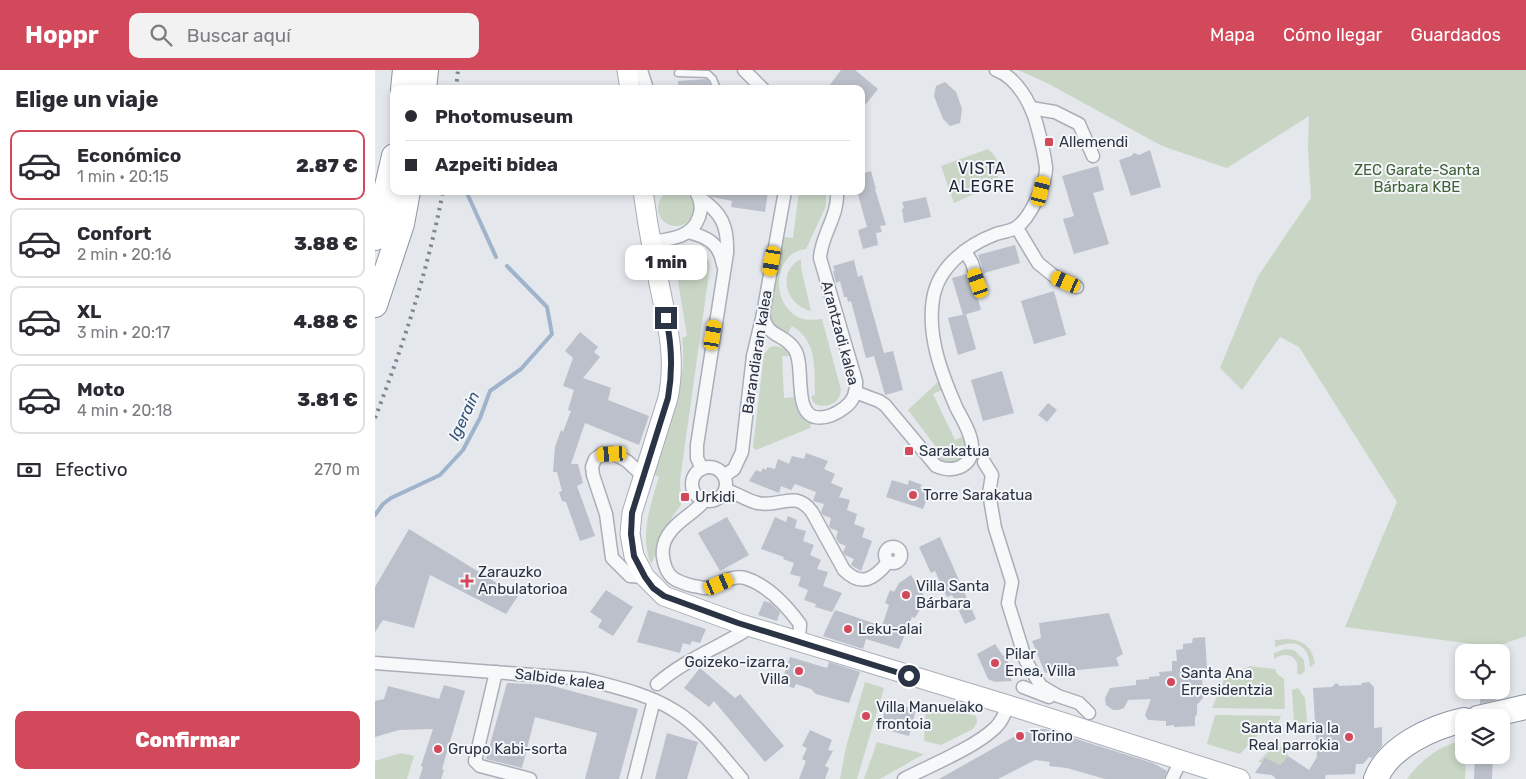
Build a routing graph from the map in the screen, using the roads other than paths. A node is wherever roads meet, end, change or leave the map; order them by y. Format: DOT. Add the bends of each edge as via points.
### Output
graph roads {
  1 [pos="405,70"];
  2 [pos="426,70"];
  3 [pos="627,70"];
  4 [pos="641,70"];
  5 [pos="744,70"];
  6 [pos="996,70"];
  7 [pos="678,73"];
  8 [pos="403,85"];
  9 [pos="424,85"];
  10 [pos="629,85"];
  11 [pos="646,85"];
  12 [pos="715,85"];
  13 [pos="759,85"];
  14 [pos="1031,108"];
  15 [pos="1093,156"];
  16 [pos="390,173"];
  17 [pos="407,195"];
  18 [pos="644,195"];
  19 [pos="651,195"];
  20 [pos="698,195"];
  21 [pos="699,195"];
  22 [pos="784,195"];
  23 [pos="837,195"];
  24 [pos="646,213"];
  25 [pos="1017,228"];
  26 [pos="689,232"];
  27 [pos="375,238"];
  28 [pos="650,242"];
  29 [pos="965,251"];
  30 [pos="724,267"];
  31 [pos="978,283"];
  32 [pos="1077,286"];
  33 [pos="375,305"];
  34 [pos="763,314"];
  35 [pos="779,338"];
  36 [pos="753,356"];
  37 [pos="855,392"];
  38 [pos="984,462"];
  39 [pos="701,469"];
  40 [pos="643,476"];
  41 [pos="724,476"];
  42 [pos="725,490"];
  43 [pos="704,501"];
  44 [pos="888,562"];
  45 [pos="645,577"];
  46 [pos="743,632"];
  47 [pos="799,641"];
  48 [pos="375,663"];
  49 [pos="496,672"];
  50 [pos="657,684"];
  51 [pos="1023,687"];
  52 [pos="654,700"];
  53 [pos="1008,705"];
  54 [pos="1526,707"];
  55 [pos="1510,711"];
  56 [pos="1086,721"];
  57 [pos="1455,723"];
  58 [pos="1181,760"];
  59 [pos="1380,778"];
  60 [pos="530,779"];
  61 [pos="634,779"];
  62 [pos="742,779"];
  63 [pos="904,779"];
  64 [pos="1172,779"];
  65 [pos="1240,779"];
  1 -- 8 [label="highway"];
  2 -- 9 [label="highway"];
  3 -- 10 [label="main road"];
  4 -- 11 [label="street"];
  5 -- 13 [label="street"];
  6 -- 14 [label="street" via="1016,84"];
  7 -- 12 [label="lane" via="708,74"];
  14 -- 15 [label="street" via="1055,112 1079,124"];
  14 -- 25 [label="street" via="1046,168 1041,191 1030,214"];
  16 -- 27 [label="highway"];
  17 -- 33 [label="highway"];
  18 -- 24 [label="main road"];
  19 -- 24 [label="street"];
  20 -- 26 [label="street" via="701,213"];
  21 -- 30 [label="street" via="715,209 723,223 727,240"];
  22 -- 34 [label="street, Barandiaran kalea"];
  23 -- 37 [label="street, Arantzadi kalea" via="837,209 819,258 856,382"];
  24 -- 28 [label="main road"];
  25 -- 29 [label="street" via="995,234"];
  25 -- 32 [label="street" via="1038,263 1054,276"];
  26 -- 28 [label="street"];
  26 -- 30 [label="street" via="713,242 722,256"];
  28 -- 40 [label="main road" via="670,336 672,369 668,398"];
  29 -- 31 [label="street"];
  29 -- 37 [label="street" via="941,275 932,310 933,335 943,378 971,438 969,460 955,469 937,466 885,405"];
  30 -- 39 [label="street" via="697,445"];
  34 -- 35 [label="street, Arantzadi kalea" via="767,328"];
  34 -- 36 [label="street, Barandiaran kalea"];
  35 -- 36 [label="street" via="766,342"];
  35 -- 37 [label="street, Arantzadi kalea" via="790,344 797,354 802,401 808,414 817,418 832,415 849,405"];
  36 -- 41 [label="street, Barandiaran kalea" via="742,452 734,469"];
  38 -- 56 [label="street" via="992,475 989,493 995,528 1013,582 1008,603 1026,661 1041,686 1057,696 1079,703"];
  39 -- 41 [label="street" via="716,469"];
  39 -- 43 [label="street" via="693,483 695,494"];
  40 -- 45 [label="main road" via="632,513 631,534 634,556"];
  40 -- 45 [label="street" via="627,461 612,454 602,454 592,467 605,514 612,558 630,576"];
  41 -- 42 [label="street"];
  42 -- 43 [label="street" via="715,501"];
  42 -- 44 [label="street" via="761,504 792,500 806,505 850,576 865,580 879,573"];
  43 -- 47 [label="street" via="667,536 662,551 665,568 674,579 704,588 743,577 761,584 801,624"];
  45 -- 47 [label="main road" via="664,596"];
  46 -- 50 [label="street" via="681,665"];
  47 -- 53 [label="main road"];
  48 -- 49 [label="street, Salbide kalea"];
  49 -- 52 [label="street, Salbide kalea" via="585,679"];
  49 -- 60 [label="street" via="475,761 480,766"];
  51 -- 56 [label="street"];
  52 -- 61 [label="street"];
  52 -- 62 [label="street, Salbide kalea" via="677,711"];
  53 -- 56 [label="main road"];
  53 -- 63 [label="street" via="996,728"];
  54 -- 55 [label="highway"];
  56 -- 58 [label="main road"];
  57 -- 59 [label="highway" via="1401,747"];
  58 -- 64 [label="street"];
  58 -- 65 [label="main road"];
}
